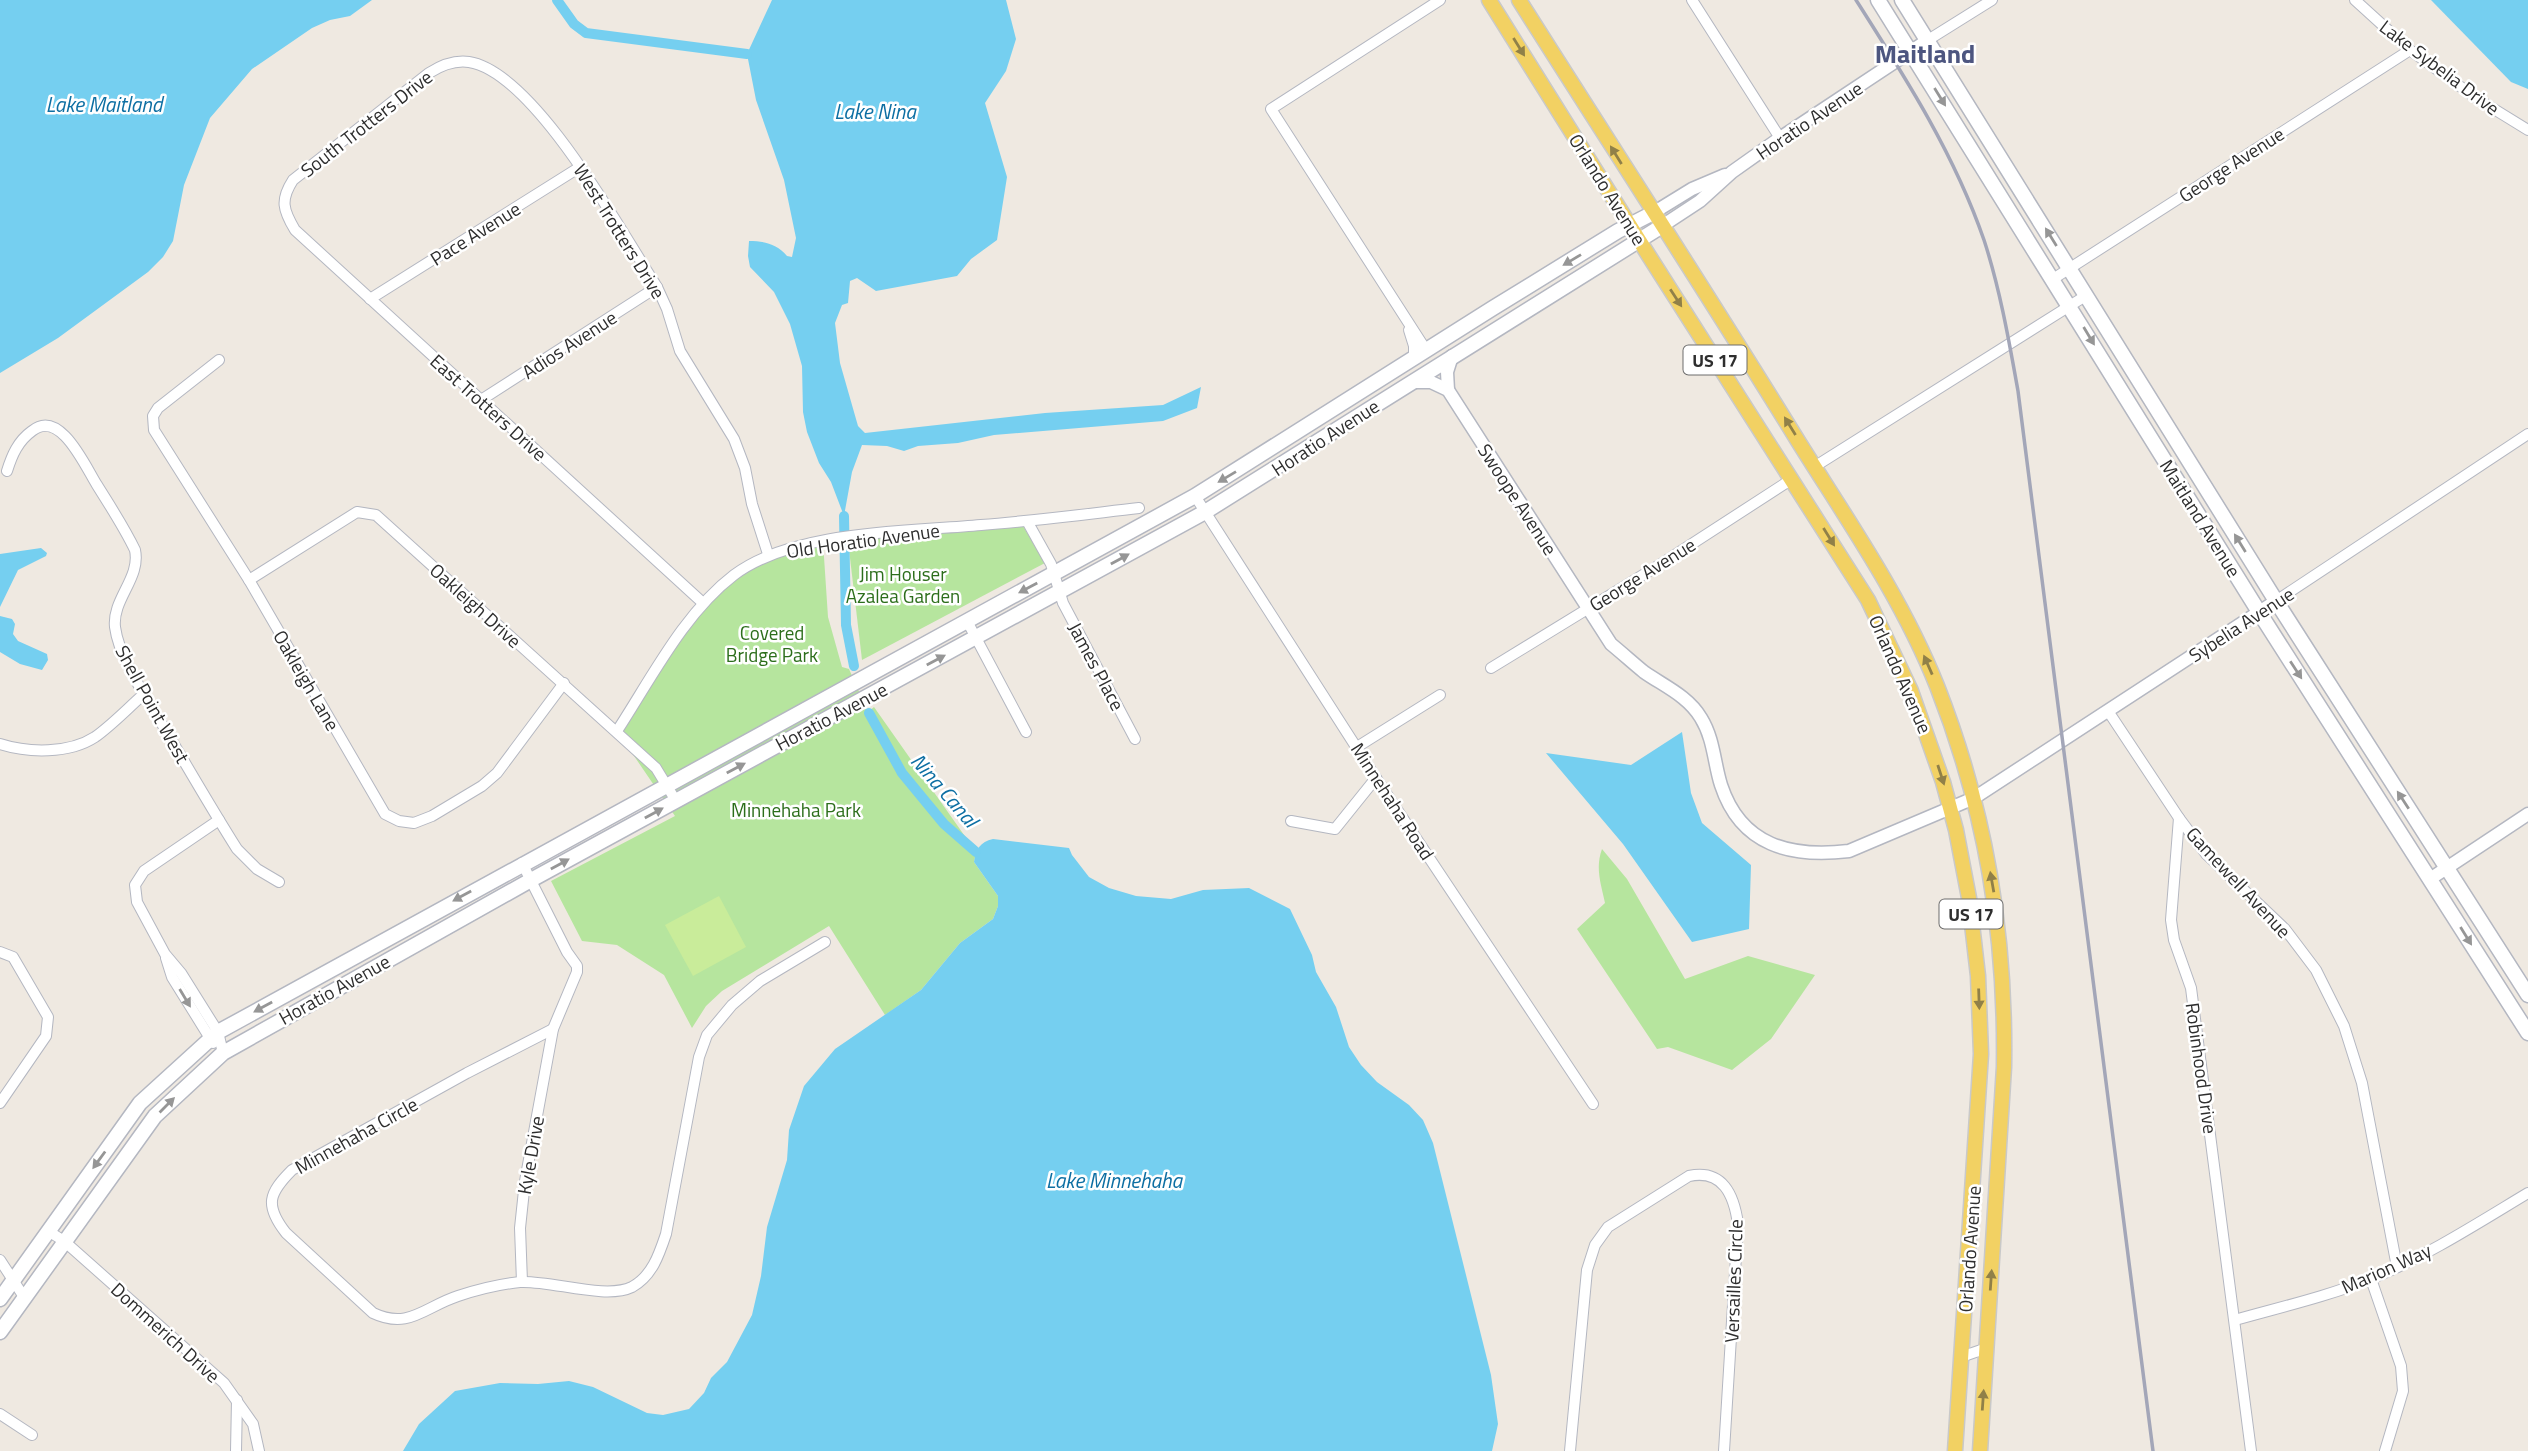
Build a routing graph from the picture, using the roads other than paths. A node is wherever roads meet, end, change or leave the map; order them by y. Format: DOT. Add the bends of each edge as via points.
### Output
graph roads {
  1 [pos="1440,0"];
  2 [pos="1489,0"];
  3 [pos="1519,0"];
  4 [pos="1692,0"];
  5 [pos="1878,0"];
  6 [pos="1902,0"];
  7 [pos="1992,0"];
  8 [pos="2355,0"];
  9 [pos="1928,40"];
  10 [pos="2410,50"];
  11 [pos="1911,51"];
  12 [pos="468,62"];
  13 [pos="2528,130"];
  14 [pos="1985,131"];
  15 [pos="1780,138"];
  16 [pos="1968,142"];
  17 [pos="580,167"];
  18 [pos="1732,172"];
  19 [pos="284,205"];
  20 [pos="1653,212"];
  21 [pos="1630,225"];
  22 [pos="1662,226"];
  23 [pos="1639,240"];
  24 [pos="2070,268"];
  25 [pos="2053,279"];
  26 [pos="657,287"];
  27 [pos="2087,295"];
  28 [pos="370,299"];
  29 [pos="2071,306"];
  30 [pos="1420,354"];
  31 [pos="1452,356"];
  32 [pos="219,360"];
  33 [pos="1412,382"];
  34 [pos="1448,390"];
  35 [pos="481,400"];
  36 [pos="2528,435"];
  37 [pos="1814,467"];
  38 [pos="7,471"];
  39 [pos="1792,479"];
  40 [pos="1195,496"];
  41 [pos="1139,508"];
  42 [pos="1205,512"];
  43 [pos="1027,521"];
  44 [pos="768,554"];
  45 [pos="1055,574"];
  46 [pos="249,580"];
  47 [pos="1060,592"];
  48 [pos="2276,601"];
  49 [pos="703,603"];
  50 [pos="1587,609"];
  51 [pos="2259,612"];
  52 [pos="967,621"];
  53 [pos="976,638"];
  54 [pos="1491,668"];
  55 [pos="564,683"];
  56 [pos="144,694"];
  57 [pos="1440,695"];
  58 [pos="2108,711"];
  59 [pos="617,731"];
  60 [pos="1026,732"];
  61 [pos="1135,739"];
  62 [pos="0,744"];
  63 [pos="1357,747"];
  64 [pos="1376,778"];
  65 [pos="667,784"];
  66 [pos="1973,798"];
  67 [pos="676,801"];
  68 [pos="1951,807"];
  69 [pos="2528,814"];
  70 [pos="2179,818"];
  71 [pos="219,820"];
  72 [pos="1292,821"];
  73 [pos="522,863"];
  74 [pos="2446,868"];
  75 [pos="2430,878"];
  76 [pos="531,880"];
  77 [pos="279,882"];
  78 [pos="825,942"];
  79 [pos="0,952"];
  80 [pos="2528,995"];
  81 [pos="553,1029"];
  82 [pos="2528,1032"];
  83 [pos="213,1035"];
  84 [pos="223,1053"];
  85 [pos="0,1103"];
  86 [pos="1593,1104"];
  87 [pos="2528,1193"];
  88 [pos="48,1231"];
  89 [pos="64,1241"];
  90 [pos="0,1260"];
  91 [pos="2398,1267"];
  92 [pos="2371,1279"];
  93 [pos="13,1280"];
  94 [pos="522,1282"];
  95 [pos="24,1297"];
  96 [pos="0,1298"];
  97 [pos="2235,1320"];
  98 [pos="0,1332"];
  99 [pos="1987,1348"];
  100 [pos="1961,1357"];
  101 [pos="237,1399"];
  102 [pos="0,1413"];
  103 [pos="32,1435"];
  104 [pos="236,1451"];
  105 [pos="259,1451"];
  106 [pos="1570,1451"];
  107 [pos="1724,1451"];
  108 [pos="1955,1451"];
  109 [pos="1980,1451"];
  110 [pos="2251,1451"];
  111 [pos="2385,1451"];
  1 -- 30 [label="street" via="1271,109 1406,319"];
  2 -- 21 [label="main road, Orlando Avenue / US 17, one-way"];
  20 -- 3 [label="main road, Orlando Avenue / US 17, one-way"];
  4 -- 15 [label="street"];
  5 -- 11 [label="main road, Maitland Avenue"];
  6 -- 9 [label="main road, Maitland Avenue"];
  7 -- 9 [label="street, Horatio Avenue"];
  8 -- 10 [label="street, Lake Sybelia Drive"];
  9 -- 11 [label="street, Horatio Avenue"];
  9 -- 14 [label="main road, Maitland Avenue"];
  10 -- 13 [label="street, Lake Sybelia Drive"];
  10 -- 24 [label="street, George Avenue"];
  11 -- 15 [label="street, Horatio Avenue"];
  11 -- 16 [label="main road, Maitland Avenue, one-way"];
  12 -- 17 [label="street, West Trotters Drive" via="484,66 516,89 553,128"];
  12 -- 19 [label="street, South Trotters Drive" via="438,67 418,81 293,180 284,194"];
  14 -- 16 [label="street"];
  24 -- 14 [label="main road, Maitland Avenue, one-way"];
  15 -- 18 [label="street, Horatio Avenue"];
  16 -- 25 [label="main road, Maitland Avenue"];
  17 -- 26 [label="street, West Trotters Drive"];
  17 -- 28 [label="street, Pace Avenue"];
  18 -- 20 [label="street, Horatio Avenue"];
  18 -- 22 [label="street, Horatio Avenue"];
  19 -- 28 [label="street, East Trotters Drive" via="295,230"];
  20 -- 21 [label="main road, Horatio Avenue"];
  20 -- 22 [label="main road, Orlando Avenue / US 17"];
  21 -- 23 [label="main road, Orlando Avenue / US 17"];
  21 -- 30 [label="main road, Horatio Avenue, one-way"];
  22 -- 23 [label="main road, Horatio Avenue"];
  37 -- 22 [label="main road, Orlando Avenue / US 17, one-way"];
  23 -- 31 [label="main road, Horatio Avenue"];
  23 -- 39 [label="main road, Orlando Avenue / US 17, one-way"];
  24 -- 25 [label="street, George Avenue"];
  24 -- 27 [label="main road, Maitland Avenue"];
  25 -- 29 [label="main road, Maitland Avenue"];
  26 -- 35 [label="street, Adios Avenue"];
  26 -- 44 [label="street, West Trotters Drive" via="680,351 734,439"];
  27 -- 29 [label="street"];
  48 -- 27 [label="main road, Maitland Avenue, one-way"];
  28 -- 35 [label="street, East Trotters Drive"];
  29 -- 37 [label="street"];
  29 -- 51 [label="main road, Maitland Avenue, one-way"];
  30 -- 33 [label="main road" via="1425,364"];
  30 -- 40 [label="main road, Horatio Avenue, one-way"];
  31 -- 33 [label="main road, Horatio Avenue"];
  31 -- 34 [label="street"];
  32 -- 46 [label="street, Oakleigh Lane" via="158,408 154,429"];
  33 -- 34 [label="street" via="1431,382"];
  33 -- 42 [label="main road, Horatio Avenue"];
  34 -- 50 [label="street, Swoope Avenue"];
  35 -- 49 [label="street, East Trotters Drive"];
  36 -- 48 [label="street, Sybelia Avenue"];
  66 -- 37 [label="main road, Orlando Avenue / US 17, one-way" via="1937,686 1910,627"];
  38 -- 56 [label="street, Shell Point West" via="13,452 34,428 54,427 71,443 135,550 135,570 115,624 118,643"];
  39 -- 50 [label="street, George Avenue"];
  39 -- 68 [label="main road, Orlando Avenue / US 17, one-way" via="1881,626 1916,704"];
  40 -- 42 [label="street, Minnehaha Road"];
  40 -- 45 [label="main road, Horatio Avenue"];
  41 -- 43 [label="street, Old Horatio Avenue"];
  47 -- 42 [label="main road, Horatio Avenue, one-way"];
  42 -- 63 [label="street, Minnehaha Road"];
  43 -- 44 [label="street, Old Horatio Avenue" via="838,539"];
  43 -- 45 [label="street"];
  44 -- 49 [label="street, Old Horatio Avenue" via="733,576"];
  45 -- 47 [label="street"];
  45 -- 52 [label="main road, Horatio Avenue, one-way"];
  46 -- 55 [label="street, Oakleigh Drive" via="357,513 376,515"];
  46 -- 55 [label="street, Oakleigh Lane" via="385,814 399,821 414,823 432,816 482,786 497,773"];
  47 -- 53 [label="main road, Horatio Avenue"];
  47 -- 61 [label="street, James Place"];
  48 -- 51 [label="street, Sybelia Avenue"];
  74 -- 48 [label="main road, Maitland Avenue, one-way"];
  49 -- 59 [label="street, Old Horatio Avenue"];
  50 -- 54 [label="street, George Avenue"];
  50 -- 68 [label="street, Swoope Avenue" via="1611,644 1685,699 1701,718 1728,804 1760,839 1786,850 1849,851"];
  51 -- 58 [label="street, Sybelia Avenue"];
  51 -- 75 [label="main road, Maitland Avenue, one-way"];
  52 -- 53 [label="street"];
  52 -- 65 [label="main road, Horatio Avenue"];
  53 -- 60 [label="street"];
  67 -- 53 [label="main road, Horatio Avenue, one-way"];
  55 -- 59 [label="street, Oakleigh Drive"];
  56 -- 62 [label="street" via="94,738 72,747 16,749"];
  56 -- 71 [label="street, Shell Point West"];
  57 -- 63 [label="street"];
  58 -- 66 [label="street, Sybelia Avenue"];
  58 -- 70 [label="street, Gamewell Avenue"];
  59 -- 65 [label="street, Oakleigh Drive"];
  63 -- 64 [label="street, Minnehaha Road"];
  64 -- 72 [label="street" via="1335,829"];
  64 -- 86 [label="street, Minnehaha Road"];
  65 -- 67 [label="street, Oakleigh Drive"];
  65 -- 73 [label="main road, Horatio Avenue"];
  66 -- 68 [label="street, Sybelia Avenue"];
  99 -- 66 [label="main road, Orlando Avenue / US 17, one-way" via="2005,1020 1996,908"];
  76 -- 67 [label="main road, Horatio Avenue, one-way"];
  68 -- 100 [label="main road, Orlando Avenue / US 17, one-way" via="1974,936 1981,1054"];
  69 -- 74 [label="street"];
  70 -- 91 [label="street, Gamewell Avenue" via="2206,854 2285,929 2316,970 2344,1026 2362,1083"];
  70 -- 97 [label="street, Robinhood Drive" via="2171,920 2191,988"];
  71 -- 77 [label="street, Shell Point West" via="237,849"];
  71 -- 83 [label="street" via="144,871 135,884 137,902"];
  73 -- 76 [label="street"];
  73 -- 83 [label="main road, Horatio Avenue, one-way"];
  74 -- 75 [label="street"];
  74 -- 80 [label="main road, Maitland Avenue"];
  75 -- 82 [label="main road, Maitland Avenue, one-way"];
  76 -- 81 [label="street" via="577,966"];
  76 -- 84 [label="main road, Horatio Avenue"];
  78 -- 94 [label="street, Minnehaha Circle" via="760,981 706,1035 666,1234 651,1270 629,1288 606,1291"];
  79 -- 85 [label="street" via="13,957 48,1017 46,1036"];
  81 -- 94 [label="street, Kyle Drive" via="525,1181 520,1228"];
  81 -- 94 [label="street, Minnehaha Circle" via="292,1170 275,1186 271,1205 286,1233 373,1313 389,1321 405,1320 458,1296"];
  83 -- 84 [label="street"];
  83 -- 88 [label="main road, Horatio Avenue, one-way" via="140,1103"];
  89 -- 84 [label="main road, Horatio Avenue, one-way" via="155,1116"];
  87 -- 91 [label="street, Marion Way"];
  88 -- 89 [label="street, Dommerich Drive"];
  88 -- 93 [label="main road, Horatio Avenue"];
  89 -- 95 [label="main road, Horatio Avenue"];
  89 -- 101 [label="street, Dommerich Drive"];
  90 -- 93 [label="street"];
  91 -- 92 [label="street, Marion Way"];
  92 -- 97 [label="street, Marion Way"];
  92 -- 111 [label="street" via="2401,1366 2403,1391"];
  93 -- 95 [label="street"];
  93 -- 96 [label="main road, Horatio Avenue"];
  95 -- 98 [label="main road, Horatio Avenue"];
  97 -- 110 [label="street, Robinhood Drive"];
  99 -- 100 [label="street"];
  109 -- 99 [label="main road, Orlando Avenue / US 17, one-way"];
  100 -- 108 [label="main road, Orlando Avenue / US 17"];
  101 -- 104 [label="street"];
  101 -- 105 [label="street, Dommerich Drive" via="253,1424"];
  102 -- 103 [label="street"];
  106 -- 107 [label="street, Versailles Circle" via="1587,1270 1595,1245 1608,1227 1689,1176 1703,1173 1717,1178 1727,1189 1738,1224"];
}
